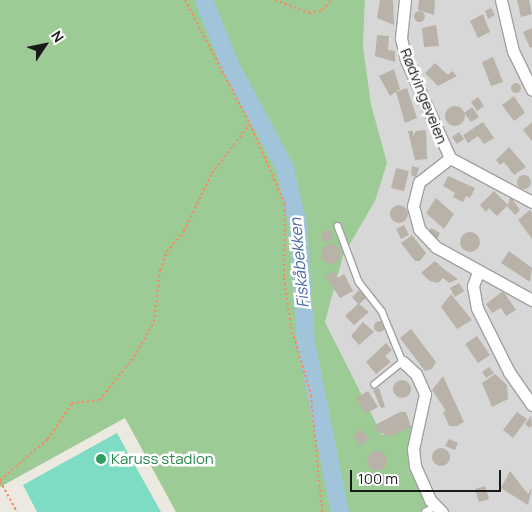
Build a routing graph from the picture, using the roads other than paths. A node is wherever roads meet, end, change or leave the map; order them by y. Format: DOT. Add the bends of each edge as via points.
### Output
graph roads {
  1 [pos="405,0"];
  2 [pos="501,0"];
  3 [pos="532,90"];
  4 [pos="450,158"];
  5 [pos="532,202"];
  6 [pos="338,226"];
  7 [pos="478,272"];
  8 [pos="532,300"];
  9 [pos="403,362"];
  10 [pos="375,385"];
  11 [pos="532,404"];
  12 [pos="434,510"];
  1 -- 4 [label="street, Rødvingeveien" via="401,38 406,60"];
  2 -- 3 [label="street" via="515,57"];
  4 -- 5 [label="street, Rødvingeveien"];
  4 -- 7 [label="street" via="419,182 415,218 425,239"];
  6 -- 9 [label="lane" via="359,282 382,311"];
  7 -- 8 [label="street" via="504,282"];
  7 -- 11 [label="street" via="473,286 477,308 509,372"];
  9 -- 10 [label="lane"];
  9 -- 12 [label="street" via="416,374 425,394 412,457"];
}
